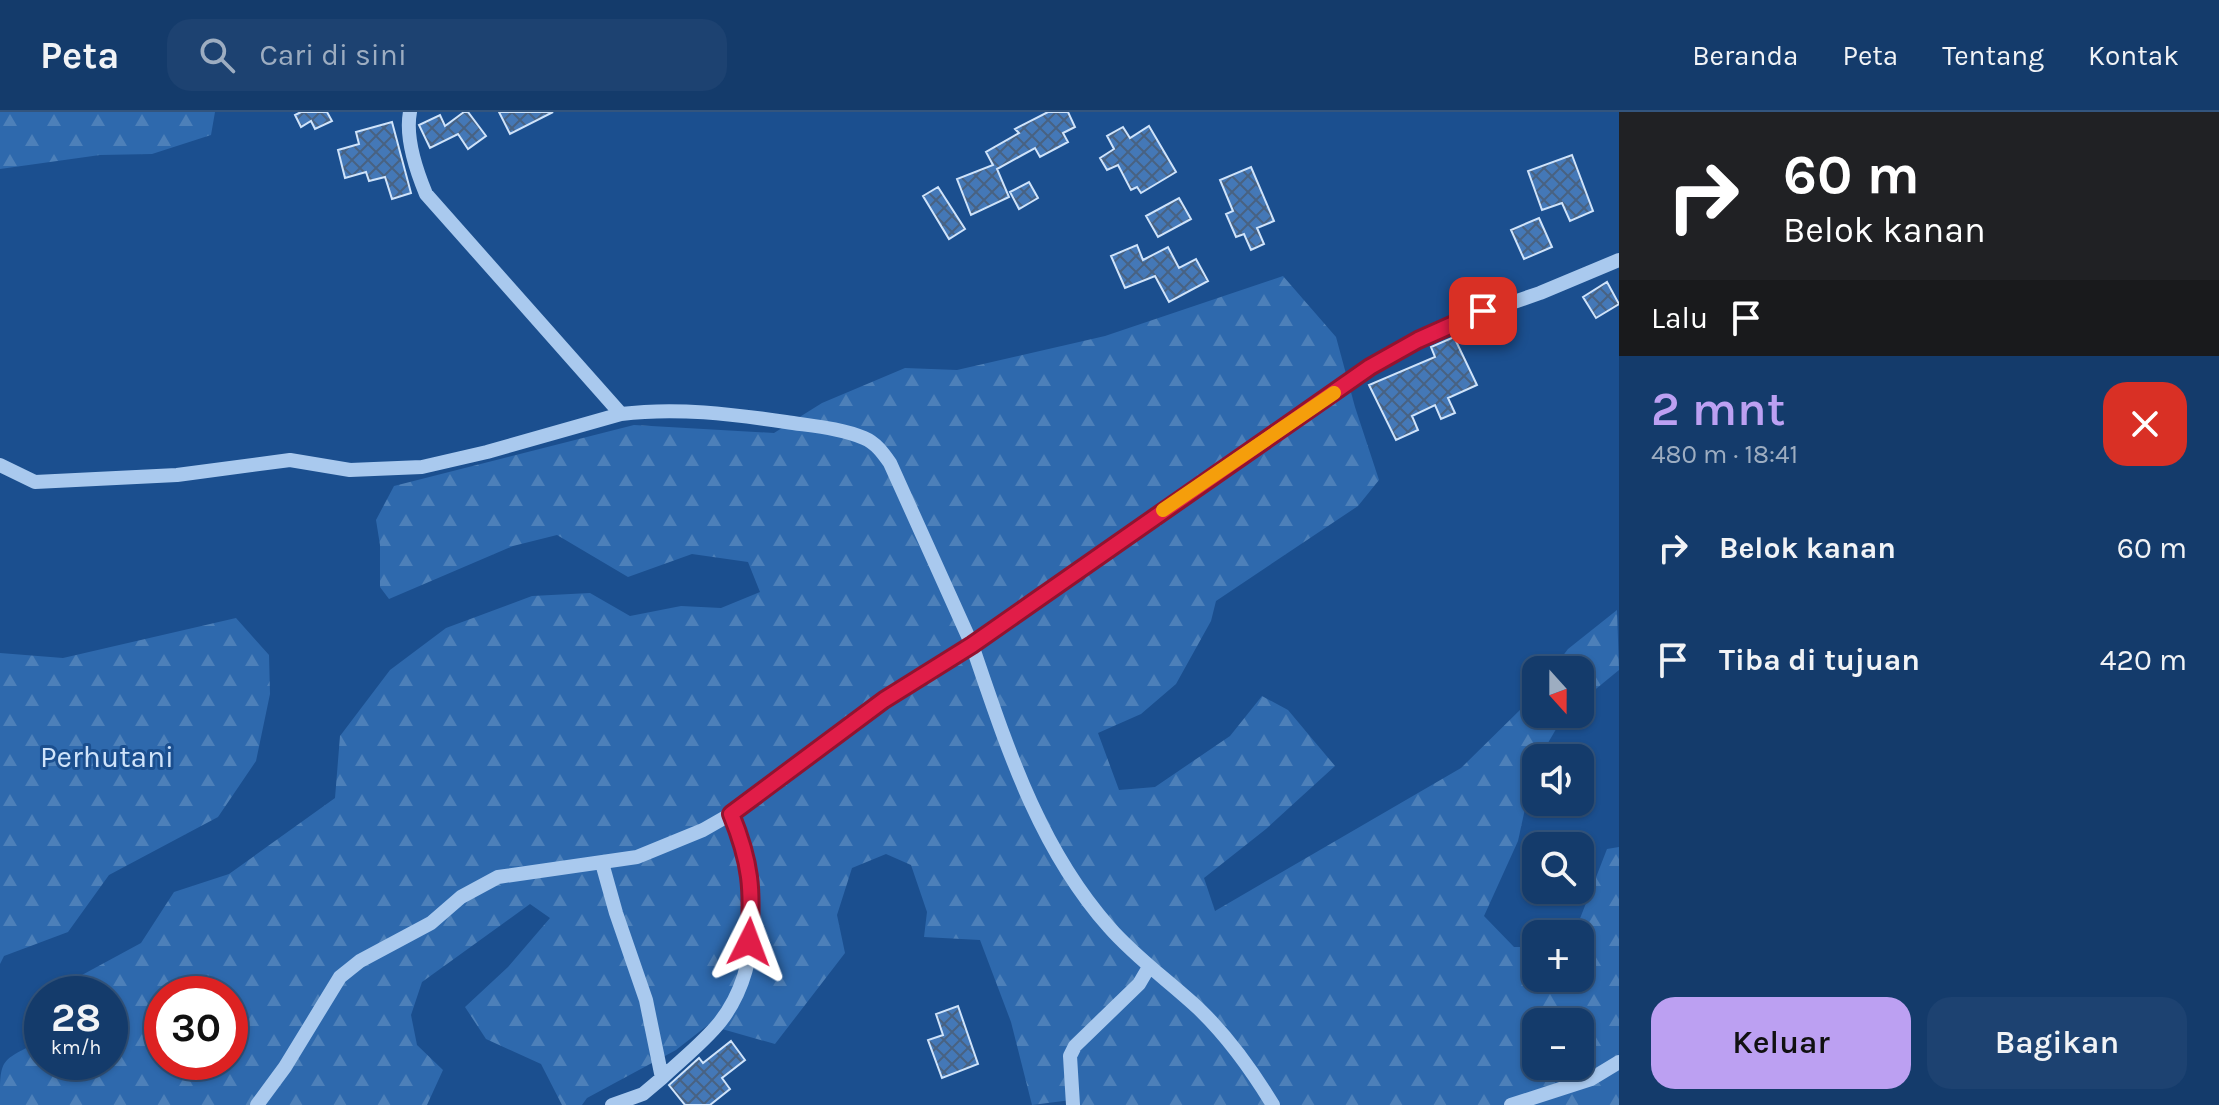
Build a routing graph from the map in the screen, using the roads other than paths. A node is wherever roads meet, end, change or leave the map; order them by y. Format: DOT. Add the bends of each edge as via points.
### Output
graph roads {
  1 [pos="410,112"];
  2 [pos="1619,260"];
  3 [pos="621,414"];
  4 [pos="0,465"];
  5 [pos="972,645"];
  6 [pos="731,814"];
  7 [pos="602,863"];
  8 [pos="1149,967"];
  9 [pos="1619,1062"];
  10 [pos="662,1078"];
  11 [pos="257,1105"];
  12 [pos="612,1105"];
  13 [pos="1073,1105"];
  14 [pos="1273,1105"];
  15 [pos="1511,1105"];
  1 -- 3 [label="street" via="413,152 426,194"];
  2 -- 5 [label="street" via="1453,323 1394,353"];
  3 -- 4 [label="street" via="422,467 350,470 290,460 177,475 35,482"];
  3 -- 5 [label="street" via="725,414 866,439 890,463"];
  5 -- 6 [label="street" via="884,700"];
  5 -- 8 [label="street" via="1018,776 1047,838 1106,924"];
  6 -- 7 [label="street" via="674,844"];
  6 -- 10 [label="street" via="752,883 748,969 720,1022"];
  7 -- 10 [label="street" via="646,1000"];
  7 -- 11 [label="street" via="498,877 461,897 431,923 347,969"];
  8 -- 13 [label="street" via="1139,984 1075,1046 1070,1056"];
  8 -- 14 [label="street" via="1202,1012"];
  9 -- 15 [label="street" via="1591,1079"];
  10 -- 12 [label="street" via="643,1094"];
}
